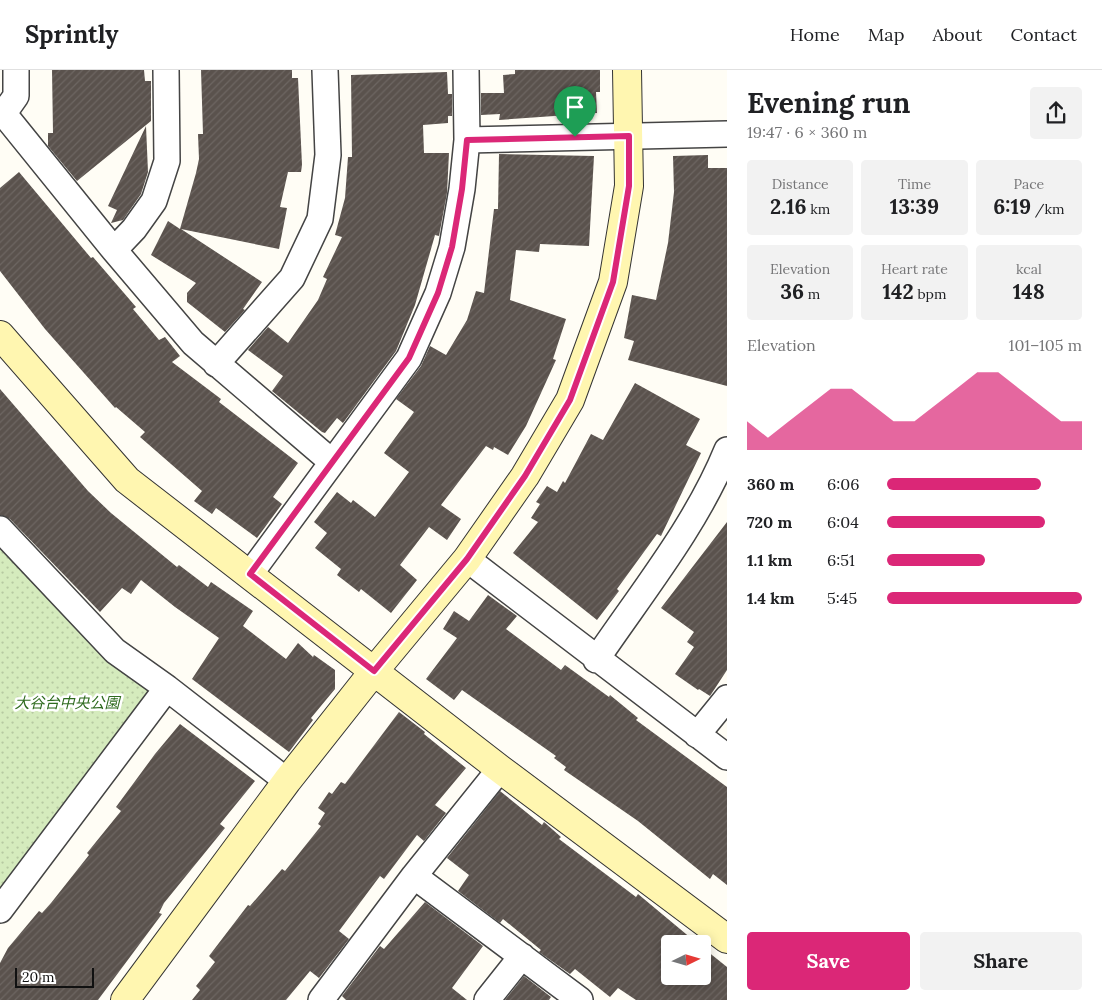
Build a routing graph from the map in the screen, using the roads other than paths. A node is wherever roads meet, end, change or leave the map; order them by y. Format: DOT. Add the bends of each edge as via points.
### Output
graph roads {
  1 [pos="16,70"];
  2 [pos="166,70"];
  3 [pos="325,70"];
  4 [pos="466,70"];
  5 [pos="627,70"];
  6 [pos="2,111"];
  7 [pos="727,134"];
  8 [pos="629,136"];
  9 [pos="467,140"];
  10 [pos="114,250"];
  11 [pos="0,335"];
  12 [pos="216,364"];
  13 [pos="727,450"];
  14 [pos="332,462"];
  15 [pos="0,529"];
  16 [pos="467,559"];
  17 [pos="250,574"];
  18 [pos="596,660"];
  19 [pos="374,671"];
  20 [pos="167,688"];
  21 [pos="727,698"];
  22 [pos="697,735"];
  23 [pos="727,757"];
  24 [pos="500,769"];
  25 [pos="286,781"];
  26 [pos="414,876"];
  27 [pos="0,910"];
  28 [pos="727,939"];
  29 [pos="522,956"];
  30 [pos="125,1000"];
  31 [pos="321,1000"];
  32 [pos="487,1000"];
  33 [pos="580,1000"];
  1 -- 6 [label="street" via="16,96"];
  2 -- 10 [label="street" via="167,161 154,201"];
  3 -- 12 [label="street" via="328,155 320,219 292,278"];
  4 -- 9 [label="street"];
  5 -- 8 [label="street"];
  6 -- 10 [label="street"];
  7 -- 8 [label="street"];
  8 -- 9 [label="street"];
  8 -- 16 [label="street" via="629,186 613,282 570,400 525,476"];
  9 -- 14 [label="street" via="452,247 438,293 409,358"];
  10 -- 12 [label="street"];
  11 -- 17 [label="street" via="127,480"];
  12 -- 14 [label="street"];
  13 -- 18 [label="street" via="715,480 689,524"];
  14 -- 17 [label="street"];
  15 -- 20 [label="street" via="115,651"];
  16 -- 18 [label="street"];
  16 -- 19 [label="street"];
  17 -- 19 [label="street"];
  18 -- 22 [label="street"];
  19 -- 24 [label="street"];
  19 -- 25 [label="street"];
  20 -- 25 [label="street"];
  20 -- 27 [label="street"];
  21 -- 22 [label="street"];
  22 -- 23 [label="street"];
  24 -- 26 [label="street"];
  24 -- 28 [label="street"];
  25 -- 30 [label="street"];
  26 -- 29 [label="street"];
  26 -- 31 [label="street"];
  29 -- 32 [label="street"];
  29 -- 33 [label="street"];
}
